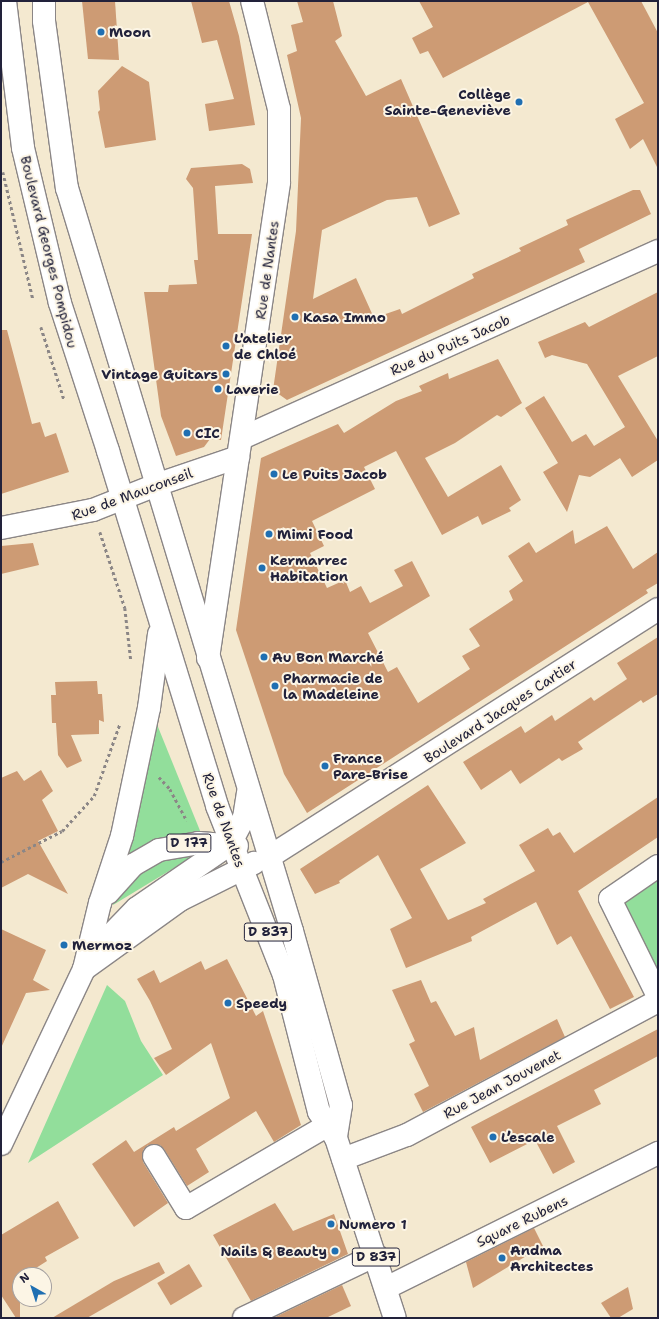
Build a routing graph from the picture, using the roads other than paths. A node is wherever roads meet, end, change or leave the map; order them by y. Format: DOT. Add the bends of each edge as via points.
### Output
graph roads {
  1 [pos="5,1"];
  2 [pos="44,1"];
  3 [pos="252,1"];
  4 [pos="658,251"];
  5 [pos="240,447"];
  6 [pos="156,485"];
  7 [pos="122,498"];
  8 [pos="1,528"];
  9 [pos="658,609"];
  10 [pos="160,624"];
  11 [pos="208,658"];
  12 [pos="247,796"];
  13 [pos="230,844"];
  14 [pos="271,855"];
  15 [pos="658,866"];
  16 [pos="235,872"];
  17 [pos="100,903"];
  18 [pos="101,957"];
  19 [pos="84,969"];
  20 [pos="658,996"];
  21 [pos="658,1001"];
  22 [pos="332,1132"];
  23 [pos="1,1144"];
  24 [pos="658,1153"];
  25 [pos="154,1156"];
  26 [pos="343,1160"];
  27 [pos="376,1254"];
  28 [pos="386,1288"];
  29 [pos="244,1318"];
  30 [pos="395,1318"];
  1 -- 7 [label="main road, Boulevard Georges Pompidou" via="23,148 60,304"];
  2 -- 6 [label="main road" via="44,22 67,188"];
  3 -- 5 [label="main road, Rue de Nantes" via="280,109 279,182"];
  4 -- 5 [label="main road, Rue du Puits Jacob"];
  5 -- 6 [label="main road, Rue de Mauconseil"];
  5 -- 11 [label="main road, Rue de Nantes"];
  6 -- 7 [label="main road, Rue de Mauconseil"];
  6 -- 11 [label="main road, Rue de Nantes"];
  7 -- 8 [label="main road, Rue de Mauconseil" via="93,510"];
  7 -- 10 [label="main road, Rue de Nantes"];
  9 -- 14 [label="main road, Boulevard Jacques Cartier"];
  10 -- 13 [label="main road, Rue de Nantes / D 837"];
  10 -- 17 [label="main road" via="155,675 122,836"];
  11 -- 12 [label="main road, Rue de Nantes"];
  12 -- 13 [label="main road, D 177" via="241,826"];
  12 -- 14 [label="main road, Rue de Nantes"];
  13 -- 14 [label="main road, D 177"];
  13 -- 16 [label="main road, Rue de Nantes / D 837"];
  13 -- 17 [label="main road, D 177" via="198,843 172,846 146,856 120,877"];
  13 -- 18 [label="main road, D 177" via="125,918 109,937"];
  14 -- 16 [label="main road, Boulevard Jacques Cartier"];
  14 -- 22 [label="main road, Rue de Nantes / D 837" via="340,1105"];
  15 -- 20 [label="main road" via="610,899"];
  16 -- 18 [label="main road, Boulevard Jacques Cartier" via="180,900"];
  16 -- 22 [label="main road, Rue de Nantes / D 837" via="265,923 284,975 319,1112"];
  17 -- 19 [label="main road"];
  18 -- 19 [label="main road, Boulevard Jacques Cartier"];
  19 -- 23 [label="main road"];
  21 -- 26 [label="main road, Rue Jean Jouvenet" via="407,1135"];
  22 -- 25 [label="main road" via="186,1208"];
  22 -- 26 [label="main road, Rue de Nantes / D 837"];
  24 -- 28 [label="main road, Square Rubens"];
  26 -- 27 [label="main road, Rue de Nantes / D 837"];
  27 -- 28 [label="main road, Rue de Nantes / D 837"];
  27 -- 29 [label="main road"];
  28 -- 30 [label="main road, Rue de Nantes / D 837"];
}
